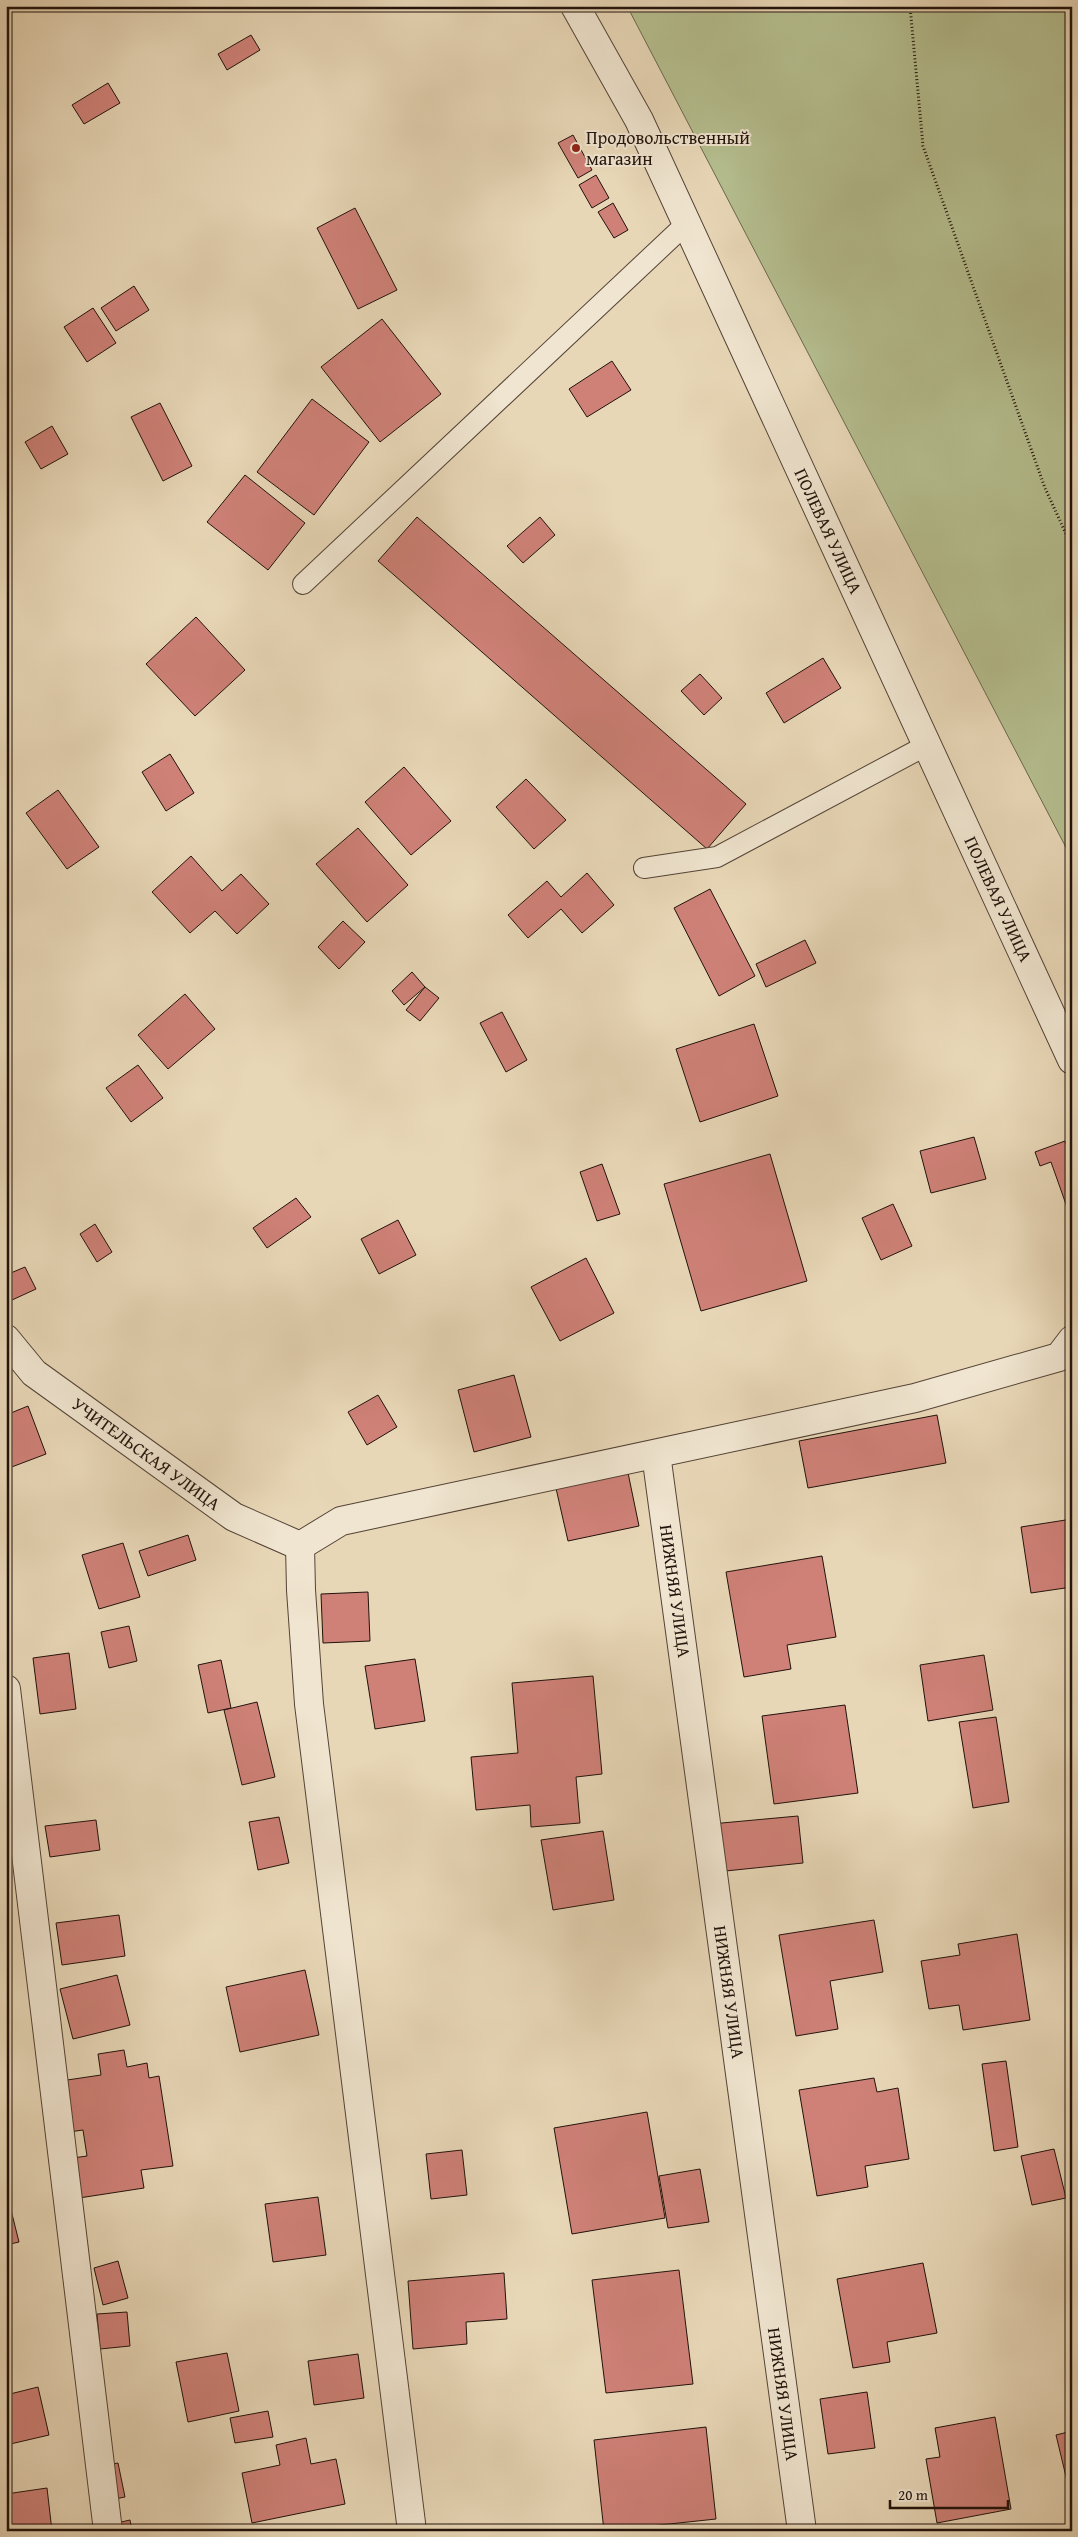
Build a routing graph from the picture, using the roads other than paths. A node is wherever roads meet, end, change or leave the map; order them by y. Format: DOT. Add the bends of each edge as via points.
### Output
graph roads {
  1 [pos="575,6"];
  2 [pos="687,224"];
  3 [pos="303,584"];
  4 [pos="927,745"];
  5 [pos="644,868"];
  6 [pos="1072,1060"];
  7 [pos="6,1339"];
  8 [pos="1072,1340"];
  9 [pos="656,1454"];
  10 [pos="300,1546"];
  11 [pos="6,1689"];
  12 [pos="108,2531"];
  13 [pos="412,2531"];
  14 [pos="802,2531"];
  1 -- 2 [label="street, ПОЛЕВАЯ УЛИЦА" via="640,120"];
  2 -- 3 [label="lane"];
  2 -- 4 [label="street, ПОЛЕВАЯ УЛИЦА"];
  4 -- 5 [label="lane" via="717,857"];
  4 -- 6 [label="street, ПОЛЕВАЯ УЛИЦА"];
  7 -- 10 [label="street, УЧИТЕЛЬСКАЯ УЛИЦА" via="34,1373 227,1512"];
  8 -- 9 [label="street" via="1059,1357 915,1398"];
  9 -- 10 [label="street" via="341,1521"];
  9 -- 14 [label="street, НИЖНЯЯ УЛИЦА"];
  10 -- 13 [label="street" via="309,1704"];
  11 -- 12 [label="street"];
}
